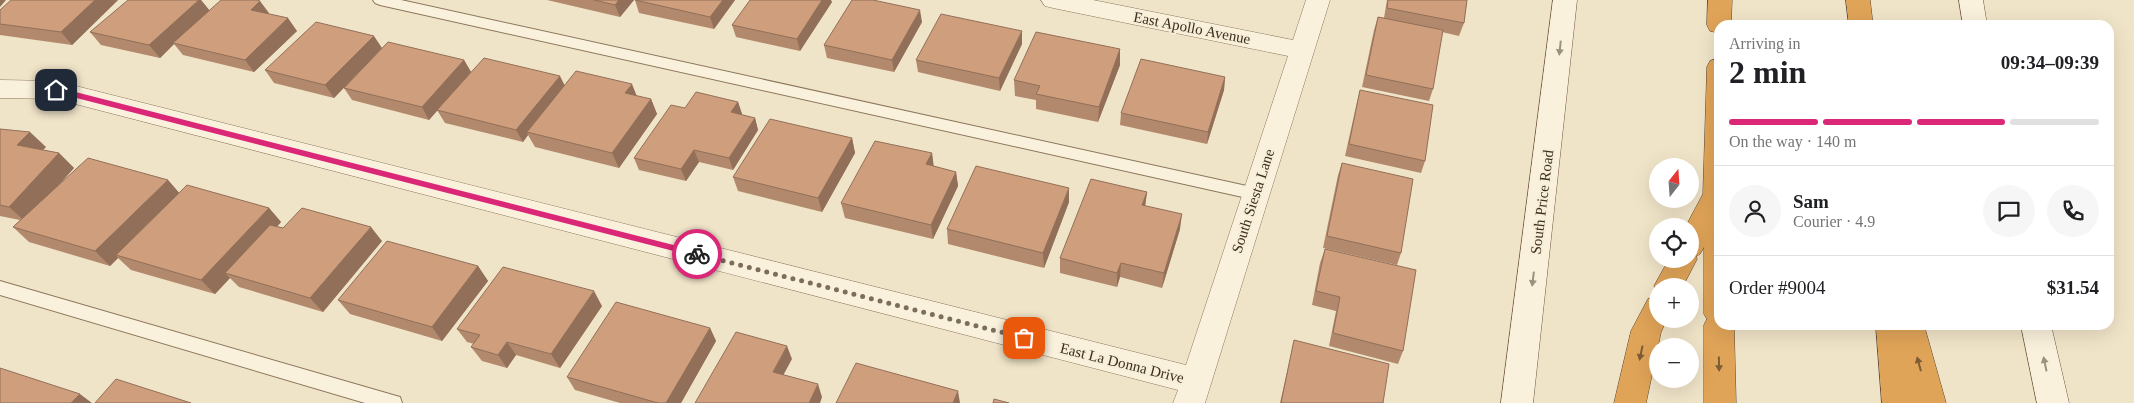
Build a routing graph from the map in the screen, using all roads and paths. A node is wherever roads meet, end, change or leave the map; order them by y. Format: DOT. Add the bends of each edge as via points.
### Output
graph roads {
  1 [pos="380,0"];
  2 [pos="1053,0"];
  3 [pos="1318,0"];
  4 [pos="1565,0"];
  5 [pos="1720,0"];
  6 [pos="1858,0"];
  7 [pos="1971,0"];
  8 [pos="1719,20"];
  9 [pos="1860,20"];
  10 [pos="1975,20"];
  11 [pos="1302,50"];
  12 [pos="0,89"];
  13 [pos="1256,194"];
  14 [pos="1714,201"];
  15 [pos="1699,229"];
  16 [pos="0,288"];
  17 [pos="1649,325"];
  18 [pos="1719,330"];
  19 [pos="1891,330"];
  20 [pos="1910,330"];
  21 [pos="2037,330"];
  22 [pos="1192,392"];
  23 [pos="393,403"];
  24 [pos="1517,403"];
  25 [pos="1630,403"];
  26 [pos="1720,403"];
  27 [pos="1898,403"];
  28 [pos="1930,403"];
  29 [pos="2053,403"];
  1 -- 13 [label="lane"];
  2 -- 11 [label="street, East Apollo Avenue"];
  3 -- 11 [label="street, South Siesta Lane"];
  4 -- 24 [label="street, South Price Road, one-way"];
  5 -- 8 [label="highway"];
  6 -- 9 [label="highway"];
  7 -- 10 [label="street"];
  11 -- 13 [label="street, South Siesta Lane"];
  12 -- 22 [label="street, East La Donna Drive" via="56,90"];
  13 -- 22 [label="street, South Siesta Lane"];
  14 -- 15 [label="highway"];
  16 -- 23 [label="lane"];
  17 -- 25 [label="highway, one-way"];
  18 -- 26 [label="highway, one-way"];
  19 -- 27 [label="highway"];
  28 -- 20 [label="highway, one-way"];
  29 -- 21 [label="street, one-way"];
}
